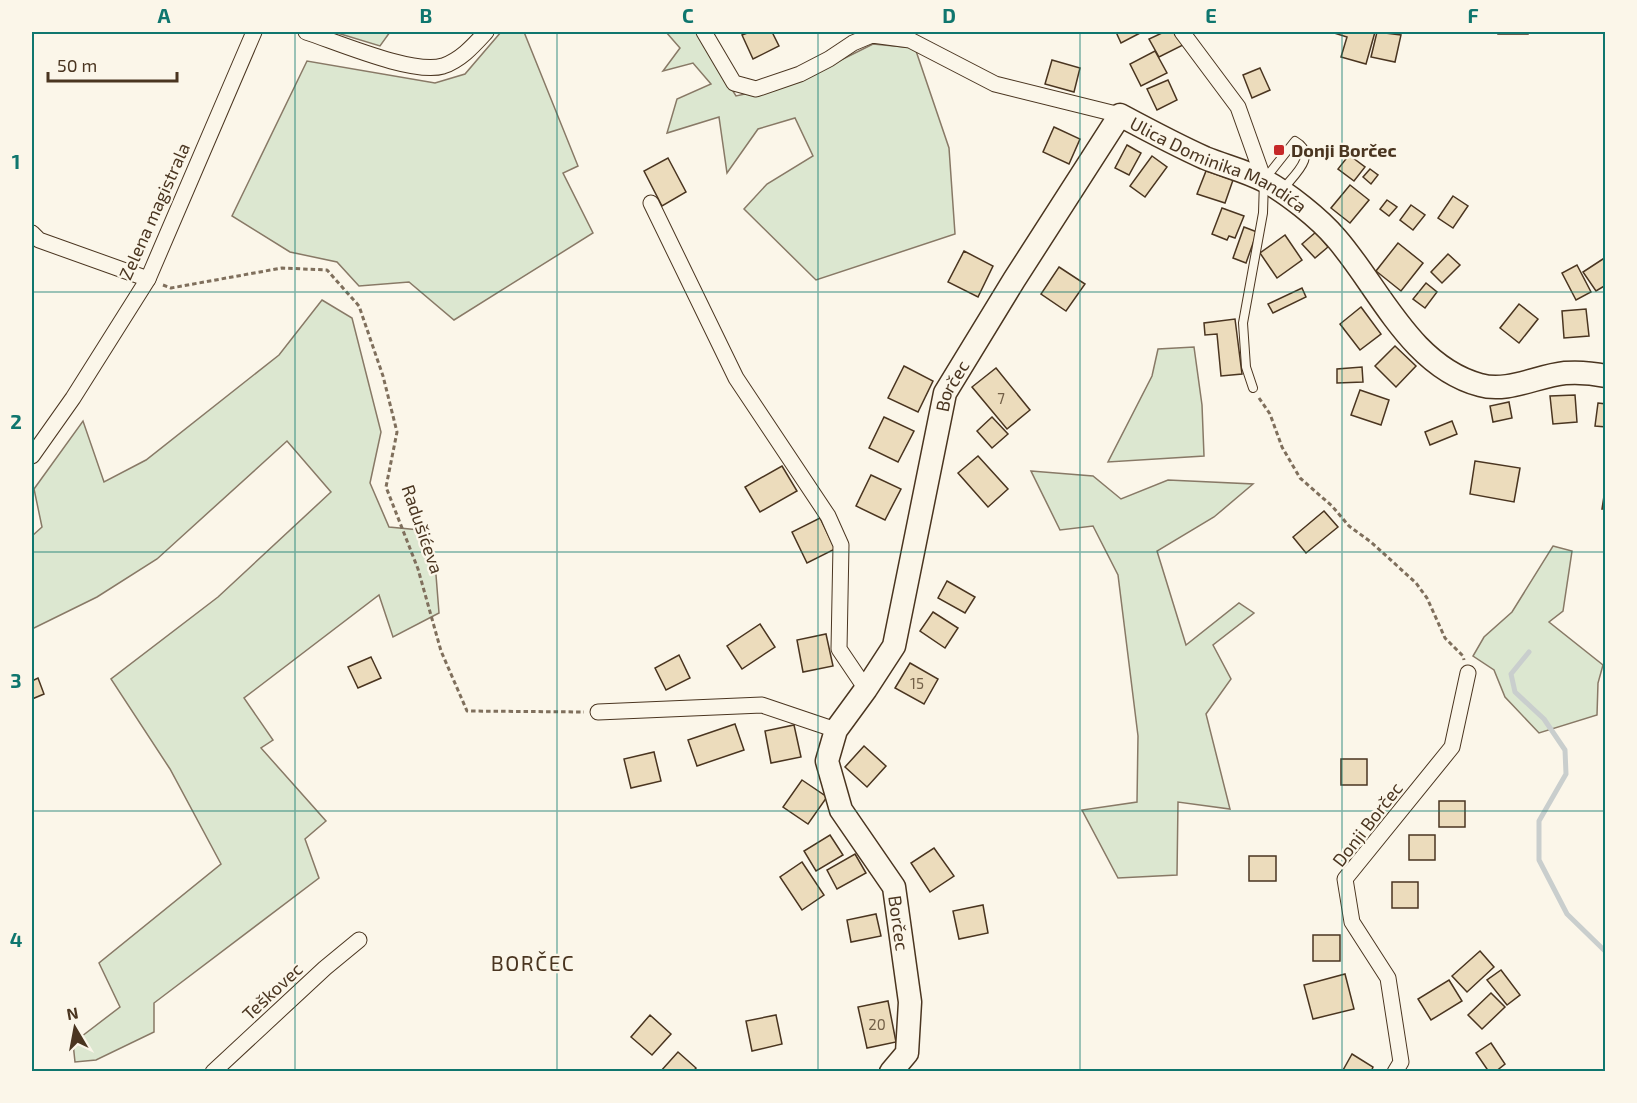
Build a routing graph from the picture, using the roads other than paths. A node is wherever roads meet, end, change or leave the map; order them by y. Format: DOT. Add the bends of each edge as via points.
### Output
graph roads {
  1 [pos="254,32"];
  2 [pos="306,32"];
  3 [pos="486,32"];
  4 [pos="704,32"];
  5 [pos="1182,32"];
  6 [pos="1120,115"];
  7 [pos="1273,186"];
  8 [pos="651,203"];
  9 [pos="32,233"];
  10 [pos="148,279"];
  11 [pos="1605,376"];
  12 [pos="1253,388"];
  13 [pos="32,456"];
  14 [pos="1468,673"];
  15 [pos="866,689"];
  16 [pos="598,712"];
  17 [pos="836,729"];
  18 [pos="359,940"];
  19 [pos="213,1071"];
  20 [pos="891,1071"];
  21 [pos="1395,1071"];
  1 -- 10 [label="street, Zelena magistrala"];
  2 -- 3 [label="street" via="374,56 416,66 441,67 456,60"];
  4 -- 6 [label="street, Ulica Dominika Mandića" via="734,83 756,89 800,74 872,35 910,40 995,84"];
  5 -- 7 [label="street" via="1238,107"];
  6 -- 7 [label="street, Ulica Dominika Mandića"];
  6 -- 15 [label="street, Borčec" via="945,393 894,646"];
  7 -- 7 [label="lane" via="1295,141 1302,145 1305,161"];
  7 -- 11 [label="street, Ulica Dominika Mandića" via="1335,237 1402,328 1424,353 1447,369 1468,381 1496,388 1564,373"];
  7 -- 12 [label="lane" via="1263,213 1243,323 1246,367"];
  8 -- 15 [label="street" via="736,378 828,516 841,546 839,649"];
  9 -- 10 [label="street" via="39,240"];
  10 -- 13 [label="street, Zelena magistrala"];
  14 -- 21 [label="street, Donji Borčec" via="1452,747 1345,879 1352,922 1388,978 1401,1062"];
  15 -- 17 [label="street, Borčec"];
  16 -- 17 [label="street" via="762,705"];
  17 -- 20 [label="street, Borčec" via="827,761 841,810 894,887 910,1002 908,1053"];
  18 -- 19 [label="street, Teškovec"];
}
